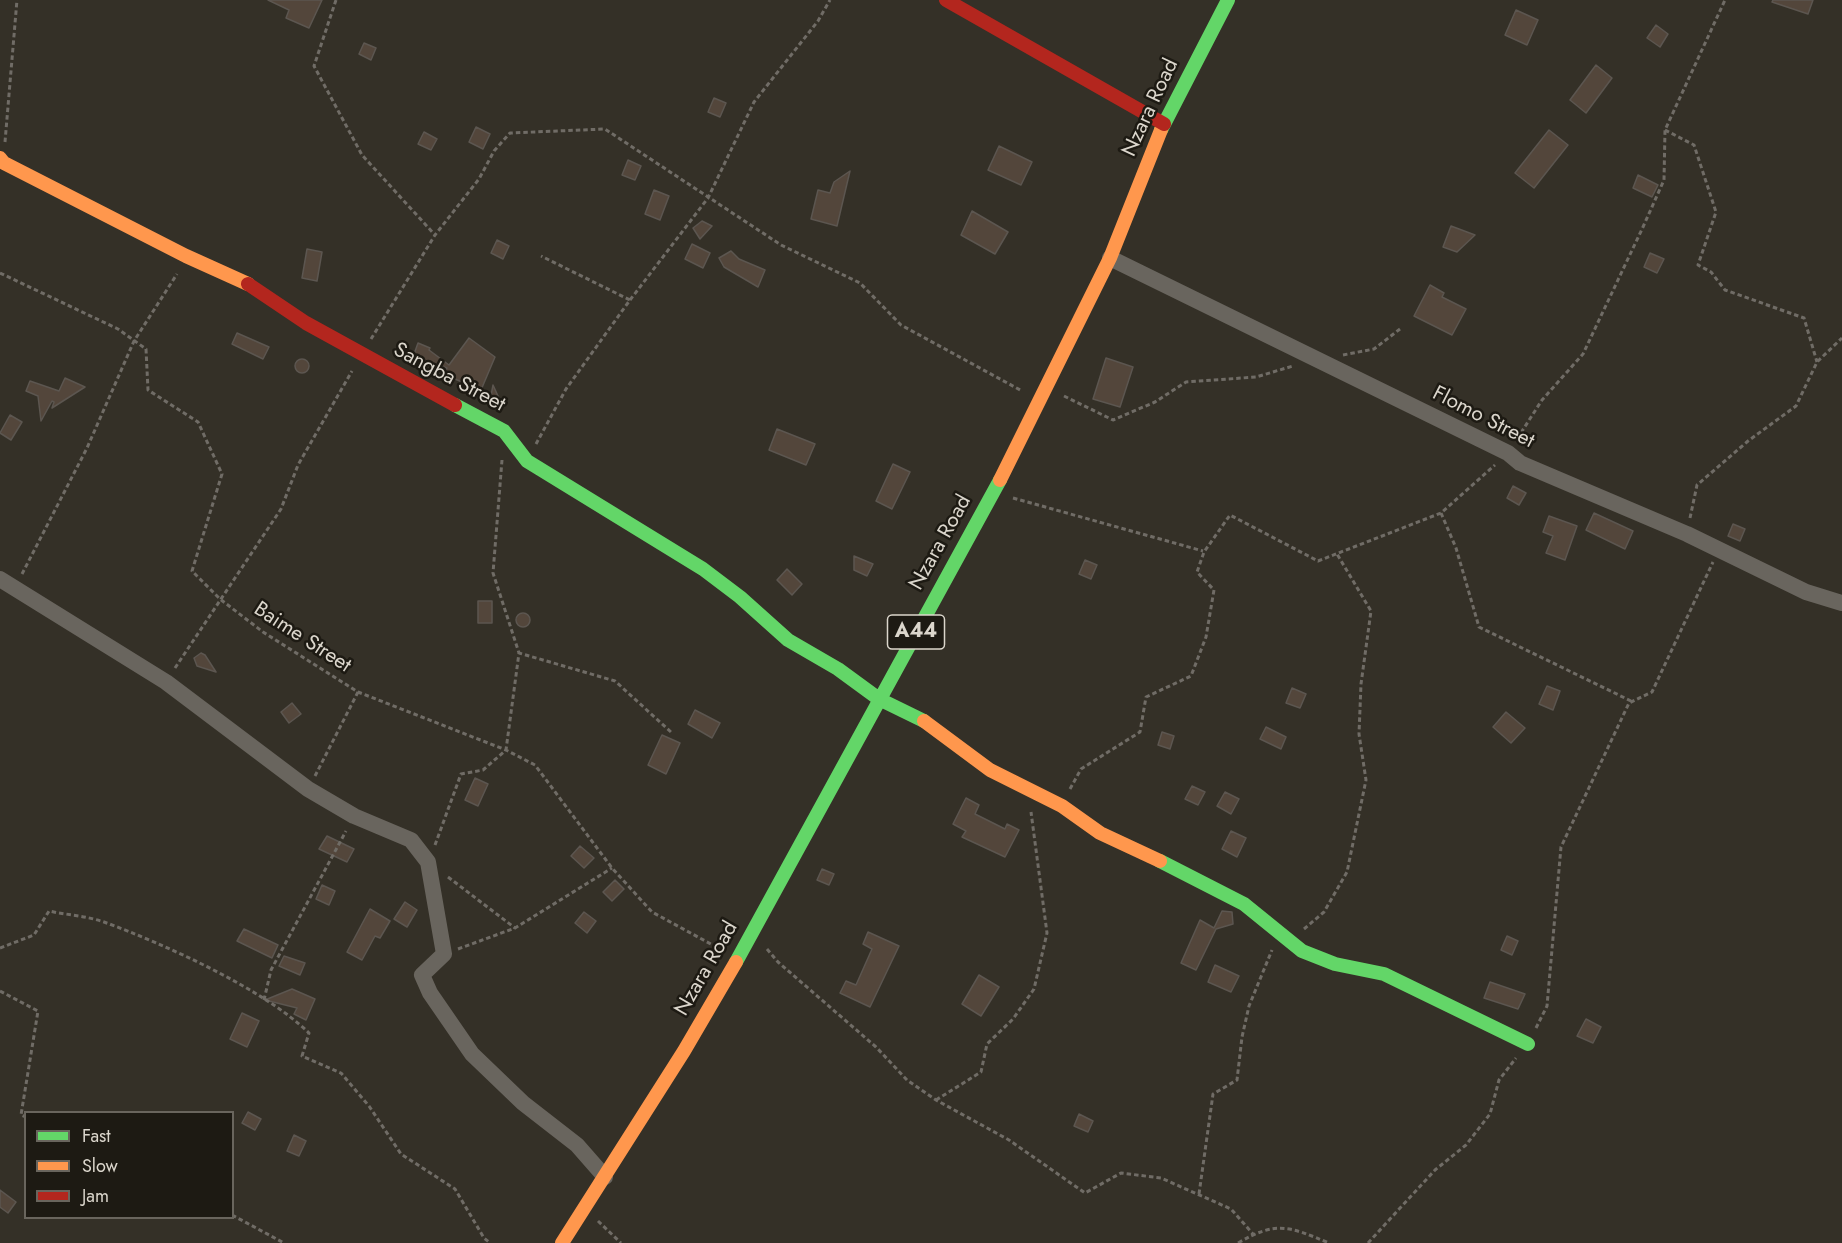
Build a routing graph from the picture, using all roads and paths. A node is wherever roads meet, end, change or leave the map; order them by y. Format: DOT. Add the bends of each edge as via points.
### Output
graph roads {
  1 [pos="17,0"];
  2 [pos="336,0"];
  3 [pos="830,0"];
  4 [pos="946,0"];
  5 [pos="1228,0"];
  6 [pos="1725,0"];
  7 [pos="1164,124"];
  8 [pos="1665,130"];
  9 [pos="2,160"];
  10 [pos="708,198"];
  11 [pos="435,235"];
  12 [pos="186,256"];
  13 [pos="541,256"];
  14 [pos="1110,258"];
  15 [pos="0,273"];
  16 [pos="630,300"];
  17 [pos="1401,329"];
  18 [pos="1842,338"];
  19 [pos="134,341"];
  20 [pos="361,354"];
  21 [pos="1316,360"];
  22 [pos="1817,362"];
  23 [pos="1039,400"];
  24 [pos="504,431"];
  25 [pos="1508,453"];
  26 [pos="527,461"];
  27 [pos="994,492"];
  28 [pos="1441,513"];
  29 [pos="1686,534"];
  30 [pos="1719,550"];
  31 [pos="1204,552"];
  32 [pos="1337,554"];
  33 [pos="7,583"];
  34 [pos="220,599"];
  35 [pos="1842,603"];
  36 [pos="519,653"];
  37 [pos="166,682"];
  38 [pos="358,692"];
  39 [pos="879,699"];
  40 [pos="1631,700"];
  41 [pos="672,733"];
  42 [pos="506,750"];
  43 [pos="308,789"];
  44 [pos="1027,790"];
  45 [pos="1062,806"];
  46 [pos="354,816"];
  47 [pos="428,862"];
  48 [pos="612,868"];
  49 [pos="515,928"];
  50 [pos="753,932"];
  51 [pos="1278,933"];
  52 [pos="0,948"];
  53 [pos="444,954"];
  54 [pos="738,958"];
  55 [pos="0,991"];
  56 [pos="264,1000"];
  57 [pos="1528,1044"];
  58 [pos="936,1100"];
  59 [pos="24,1116"];
  60 [pos="605,1177"];
  61 [pos="1199,1194"];
  62 [pos="584,1207"];
  63 [pos="234,1216"];
  64 [pos="1253,1234"];
  65 [pos="284,1243"];
  66 [pos="490,1243"];
  67 [pos="562,1243"];
  68 [pos="621,1243"];
  69 [pos="1238,1243"];
  70 [pos="1329,1243"];
  71 [pos="1368,1243"];
  1 -- 9 [label="path"];
  2 -- 11 [label="path" via="314,66 362,154"];
  3 -- 10 [label="path" via="818,21 753,102"];
  4 -- 7 [label="street"];
  5 -- 7 [label="street, Nzara Road / A44"];
  6 -- 8 [label="path"];
  7 -- 14 [label="street, Nzara Road / A44"];
  8 -- 22 [label="path" via="1694,145 1716,212 1698,265 1711,272 1725,290 1804,318"];
  8 -- 25 [label="path" via="1664,180 1583,354 1542,400"];
  9 -- 12 [label="street, Sangba Street"];
  10 -- 11 [label="path" via="605,129 510,133"];
  10 -- 16 [label="path"];
  10 -- 23 [label="path" via="782,245 860,283 901,325"];
  11 -- 20 [label="path"];
  12 -- 19 [label="path"];
  12 -- 20 [label="street, Sangba Street" via="247,283"];
  13 -- 16 [label="path"];
  14 -- 21 [label="street, Flomo Street"];
  14 -- 23 [label="street, Nzara Road / A44"];
  15 -- 19 [label="path, Baime Street" via="118,329"];
  16 -- 26 [label="path" via="566,389"];
  17 -- 21 [label="path" via="1374,349"];
  18 -- 22 [label="path"];
  19 -- 33 [label="path" via="87,448"];
  19 -- 34 [label="path, Baime Street" via="146,350 148,390 198,422 222,474 192,571"];
  20 -- 24 [label="street, Sangba Street"];
  20 -- 34 [label="path" via="298,465 281,509"];
  21 -- 23 [label="path" via="1256,377 1186,382 1155,402 1113,420 1061,394"];
  21 -- 25 [label="street, Flomo Street"];
  22 -- 29 [label="path" via="1796,406 1697,485"];
  23 -- 27 [label="street, Nzara Road / A44"];
  24 -- 26 [label="street, Sangba Street"];
  24 -- 36 [label="path" via="493,573"];
  25 -- 28 [label="path"];
  25 -- 29 [label="street, Flomo Street" via="1520,463"];
  26 -- 39 [label="street, Sangba Street" via="703,569 788,640"];
  27 -- 31 [label="path"];
  27 -- 39 [label="street, Nzara Road / A44"];
  28 -- 32 [label="path"];
  28 -- 40 [label="path" via="1456,548 1479,627"];
  29 -- 30 [label="street, Flomo Street"];
  30 -- 35 [label="street, Flomo Street" via="1806,592"];
  30 -- 40 [label="path" via="1652,692"];
  31 -- 32 [label="path" via="1230,514 1318,561"];
  31 -- 45 [label="path" via="1197,572 1214,590 1206,637 1191,676 1146,697 1140,732 1081,770"];
  32 -- 51 [label="path" via="1371,611 1359,734 1366,780 1347,872 1324,912 1299,933"];
  33 -- 37 [label="street"];
  34 -- 37 [label="path"];
  34 -- 38 [label="path, Baime Street" via="263,632"];
  36 -- 41 [label="path" via="615,681"];
  36 -- 42 [label="path"];
  37 -- 43 [label="street"];
  38 -- 42 [label="path, Baime Street"];
  38 -- 43 [label="path"];
  39 -- 44 [label="street, Sangba Street" via="926,722 990,770"];
  39 -- 50 [label="street, Nzara Road / A44"];
  40 -- 57 [label="path" via="1561,847 1547,1006"];
  42 -- 47 [label="path" via="483,770 461,774"];
  42 -- 48 [label="path, Baime Street" via="535,765"];
  43 -- 46 [label="street"];
  44 -- 45 [label="street, Sangba Street"];
  44 -- 58 [label="path" via="1047,933 1034,989 1013,1019 987,1044 981,1072"];
  45 -- 51 [label="street, Sangba Street" via="1100,833 1244,904"];
  46 -- 47 [label="street" via="411,840"];
  46 -- 56 [label="path" via="271,970"];
  47 -- 49 [label="path"];
  47 -- 53 [label="street"];
  48 -- 49 [label="path"];
  48 -- 54 [label="path, Baime Street" via="652,912"];
  49 -- 53 [label="path"];
  50 -- 54 [label="street, Nzara Road / A44"];
  50 -- 58 [label="path" via="778,962 876,1047 907,1080"];
  51 -- 57 [label="street, Sangba Street" via="1302,951 1335,964 1384,974"];
  51 -- 61 [label="path" via="1249,1006 1238,1080 1213,1094"];
  52 -- 56 [label="path" via="34,935 50,911 102,921 199,963"];
  53 -- 60 [label="street" via="422,975 472,1054 523,1103 577,1145"];
  54 -- 60 [label="street, Nzara Road / A44"];
  55 -- 59 [label="path" via="38,1011 21,1115"];
  56 -- 66 [label="path" via="291,1015 309,1033 302,1056 341,1073 401,1154 455,1189"];
  57 -- 71 [label="path" via="1498,1080 1490,1114 1466,1145 1435,1170"];
  58 -- 61 [label="path" via="1009,1140 1085,1192 1121,1173 1161,1178"];
  60 -- 62 [label="street, Nzara Road / A44"];
  61 -- 64 [label="path" via="1232,1209"];
  62 -- 67 [label="street, Nzara Road / A44"];
  62 -- 68 [label="path"];
  63 -- 65 [label="path"];
  64 -- 69 [label="path"];
  64 -- 70 [label="path" via="1292,1227"];
}
